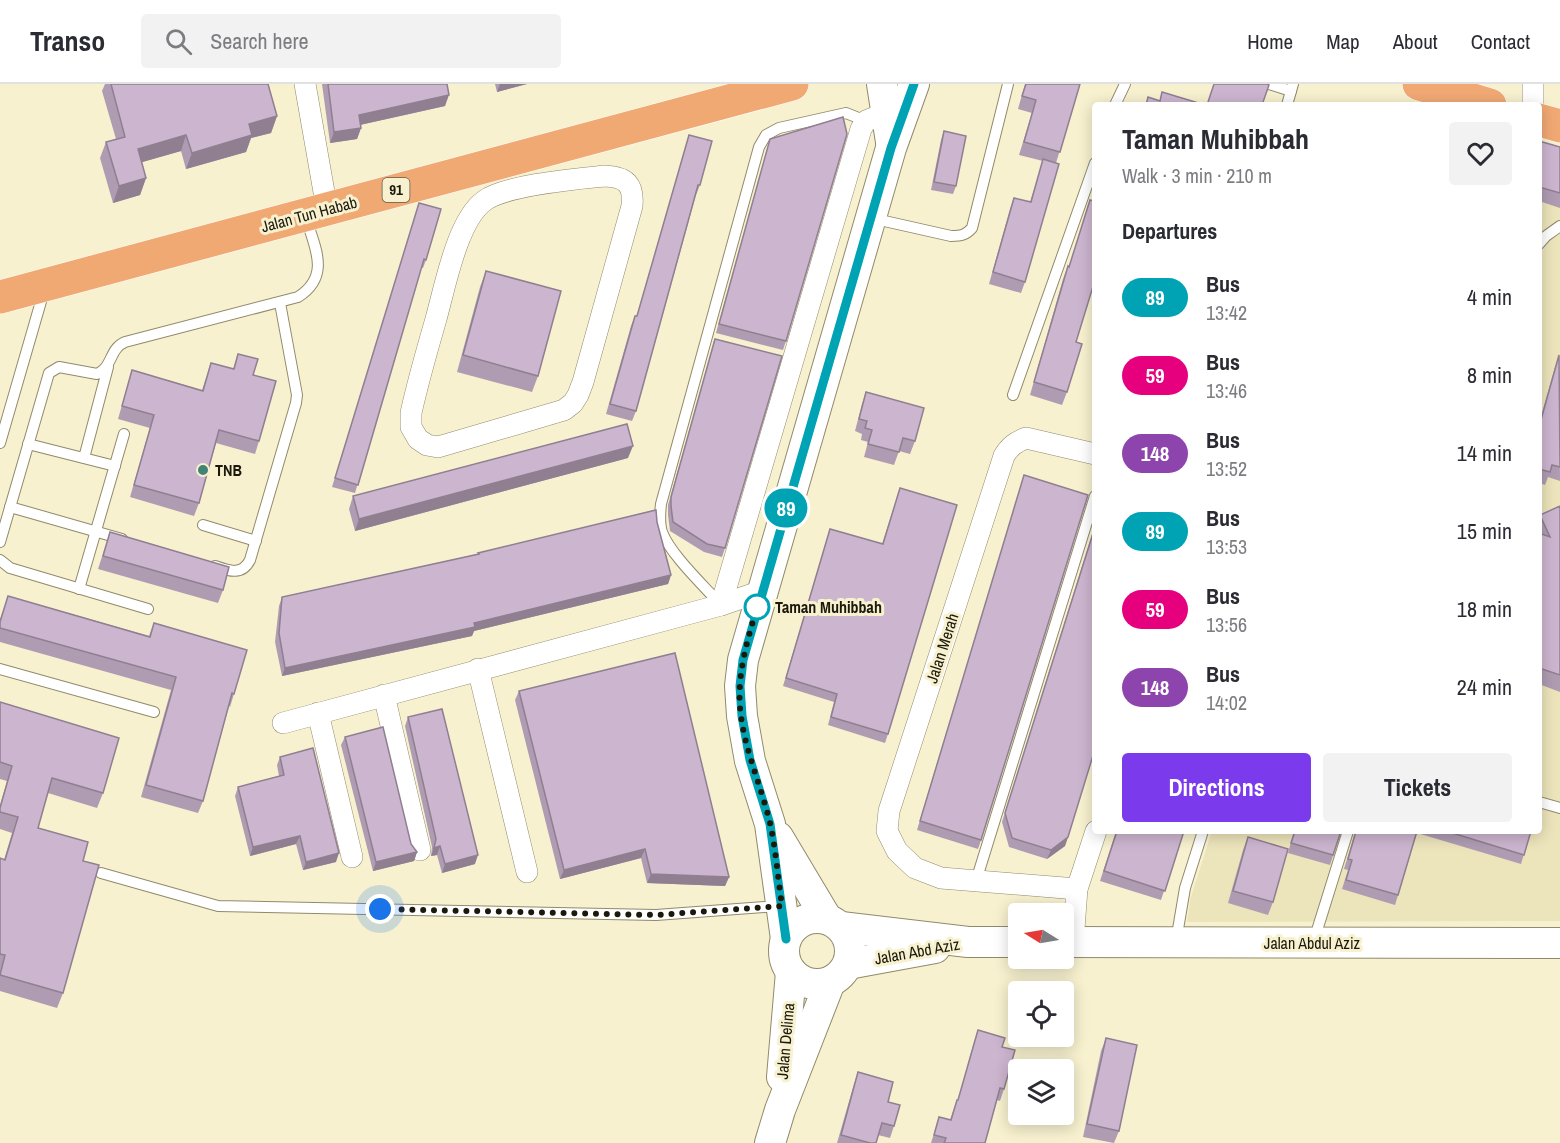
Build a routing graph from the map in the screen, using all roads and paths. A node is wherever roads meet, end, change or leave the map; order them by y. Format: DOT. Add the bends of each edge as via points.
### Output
graph roads {
  1 [pos="305,84"];
  2 [pos="792,84"];
  3 [pos="914,84"];
  4 [pos="1008,84"];
  5 [pos="1125,84"];
  6 [pos="1269,84"];
  7 [pos="1419,84"];
  8 [pos="1533,84"];
  9 [pos="1292,87"];
  10 [pos="744,90"];
  11 [pos="1116,102"];
  12 [pos="1288,102"];
  13 [pos="1480,102"];
  14 [pos="1533,102"];
  15 [pos="879,106"];
  16 [pos="1542,121"];
  17 [pos="1560,126"];
  18 [pos="568,144"];
  19 [pos="891,148"];
  20 [pos="1092,171"];
  21 [pos="566,180"];
  22 [pos="316,212"];
  23 [pos="871,218"];
  24 [pos="1560,226"];
  25 [pos="1542,241"];
  26 [pos="46,284"];
  27 [pos="0,297"];
  28 [pos="280,303"];
  29 [pos="108,367"];
  30 [pos="1013,395"];
  31 [pos="124,434"];
  32 [pos="0,443"];
  33 [pos="28,444"];
  34 [pos="1092,453"];
  35 [pos="84,458"];
  36 [pos="115,466"];
  37 [pos="1092,506"];
  38 [pos="10,507"];
  39 [pos="203,525"];
  40 [pos="96,531"];
  41 [pos="129,541"];
  42 [pos="256,541"];
  43 [pos="0,542"];
  44 [pos="0,560"];
  45 [pos="207,564"];
  46 [pos="79,589"];
  47 [pos="762,591"];
  48 [pos="721,605"];
  49 [pos="148,609"];
  50 [pos="0,669"];
  51 [pos="478,669"];
  52 [pos="384,695"];
  53 [pos="154,712"];
  54 [pos="318,713"];
  55 [pos="283,723"];
  56 [pos="1542,803"];
  57 [pos="1560,808"];
  58 [pos="770,824"];
  59 [pos="1095,834"];
  60 [pos="1202,834"];
  61 [pos="1347,834"];
  62 [pos="420,850"];
  63 [pos="352,857"];
  64 [pos="527,872"];
  65 [pos="101,873"];
  66 [pos="976,881"];
  67 [pos="1077,889"];
  68 [pos="782,906"];
  69 [pos="1074,907"];
  70 [pos="834,923"];
  71 [pos="786,939"];
  72 [pos="968,942"];
  73 [pos="1008,942"];
  74 [pos="1074,942"];
  75 [pos="1176,942"];
  76 [pos="1312,943"];
  77 [pos="1560,943"];
  78 [pos="791,972"];
  79 [pos="839,973"];
  80 [pos="780,1110"];
  81 [pos="770,1143"];
  1 -- 22 [label="street"];
  2 -- 10 [label="highway, Jalan Tun Habab / 91"];
  3 -- 19 [label="street"];
  4 -- 23 [label="lane" via="972,228 967,234 951,236"];
  5 -- 11 [label="lane"];
  6 -- 9 [label="lane"];
  7 -- 13 [label="highway"];
  8 -- 14 [label="street"];
  9 -- 12 [label="lane"];
  10 -- 18 [label="highway, Jalan Tun Habab / 91"];
  15 -- 19 [label="street"];
  15 -- 48 [label="street" via="861,129 787,359"];
  15 -- 48 [label="lane" via="778,128 766,135 759,147 712,340 661,504 662,531 671,548"];
  16 -- 17 [label="highway"];
  18 -- 21 [label="street"];
  18 -- 22 [label="highway, Jalan Tun Habab / 91"];
  19 -- 23 [label="street"];
  20 -- 30 [label="lane"];
  21 -- 21 [label="street" via="499,193 473,211 452,261 411,413 411,427 427,445 438,447 554,414 573,403 578,395 633,193 619,177"];
  22 -- 26 [label="highway, Jalan Tun Habab / 91"];
  22 -- 28 [label="lane" via="316,278 307,292"];
  23 -- 47 [label="street"];
  24 -- 25 [label="lane"];
  26 -- 27 [label="highway, Jalan Tun Habab / 91"];
  26 -- 32 [label="lane"];
  28 -- 29 [label="lane" via="125,342 115,348"];
  28 -- 42 [label="lane" via="297,399"];
  29 -- 33 [label="lane" via="97,374 59,367 49,374"];
  29 -- 35 [label="lane"];
  31 -- 36 [label="lane"];
  33 -- 35 [label="lane"];
  33 -- 38 [label="lane"];
  34 -- 66 [label="street, Jalan Merah" via="1026,438 1017,441 1004,456 889,811 887,831 897,851 915,868 941,879"];
  35 -- 36 [label="lane"];
  36 -- 40 [label="lane"];
  37 -- 66 [label="lane"];
  38 -- 40 [label="lane"];
  38 -- 43 [label="lane"];
  39 -- 42 [label="lane"];
  40 -- 41 [label="lane"];
  40 -- 46 [label="lane"];
  42 -- 45 [label="lane" via="242,570 230,571"];
  44 -- 46 [label="lane" via="10,568"];
  46 -- 49 [label="lane"];
  47 -- 48 [label="street"];
  47 -- 58 [label="street" via="740,686 750,760"];
  48 -- 51 [label="street"];
  50 -- 53 [label="lane"];
  51 -- 52 [label="street"];
  51 -- 64 [label="street"];
  52 -- 54 [label="street"];
  52 -- 62 [label="street"];
  54 -- 55 [label="street"];
  54 -- 63 [label="street"];
  56 -- 57 [label="lane"];
  58 -- 68 [label="street"];
  58 -- 70 [label="street"];
  59 -- 67 [label="street"];
  60 -- 75 [label="lane" via="1185,888"];
  61 -- 76 [label="lane"];
  65 -- 68 [label="lane" via="218,906 656,915"];
  66 -- 67 [label="street"];
  67 -- 69 [label="street"];
  68 -- 71 [label="street"];
  70 -- 71 [label="street" via="817,917 798,923"];
  70 -- 72 [label="street, Jalan Abd Aziz"];
  70 -- 79 [label="street" via="850,944"];
  71 -- 78 [label="street" via="783,950"];
  72 -- 73 [label="street"];
  72 -- 79 [label="street, Jalan Abd Aziz"];
  74 -- 75 [label="street, Jalan Abdul Aziz"];
  75 -- 76 [label="street, Jalan Abdul Aziz"];
  76 -- 77 [label="street, Jalan Abdul Aziz"];
  78 -- 79 [label="street" via="808,984 819,985"];
  78 -- 80 [label="street, Jalan Delima"];
  79 -- 80 [label="street, Jalan Delima"];
  80 -- 81 [label="street, Jalan Delima"];
}
